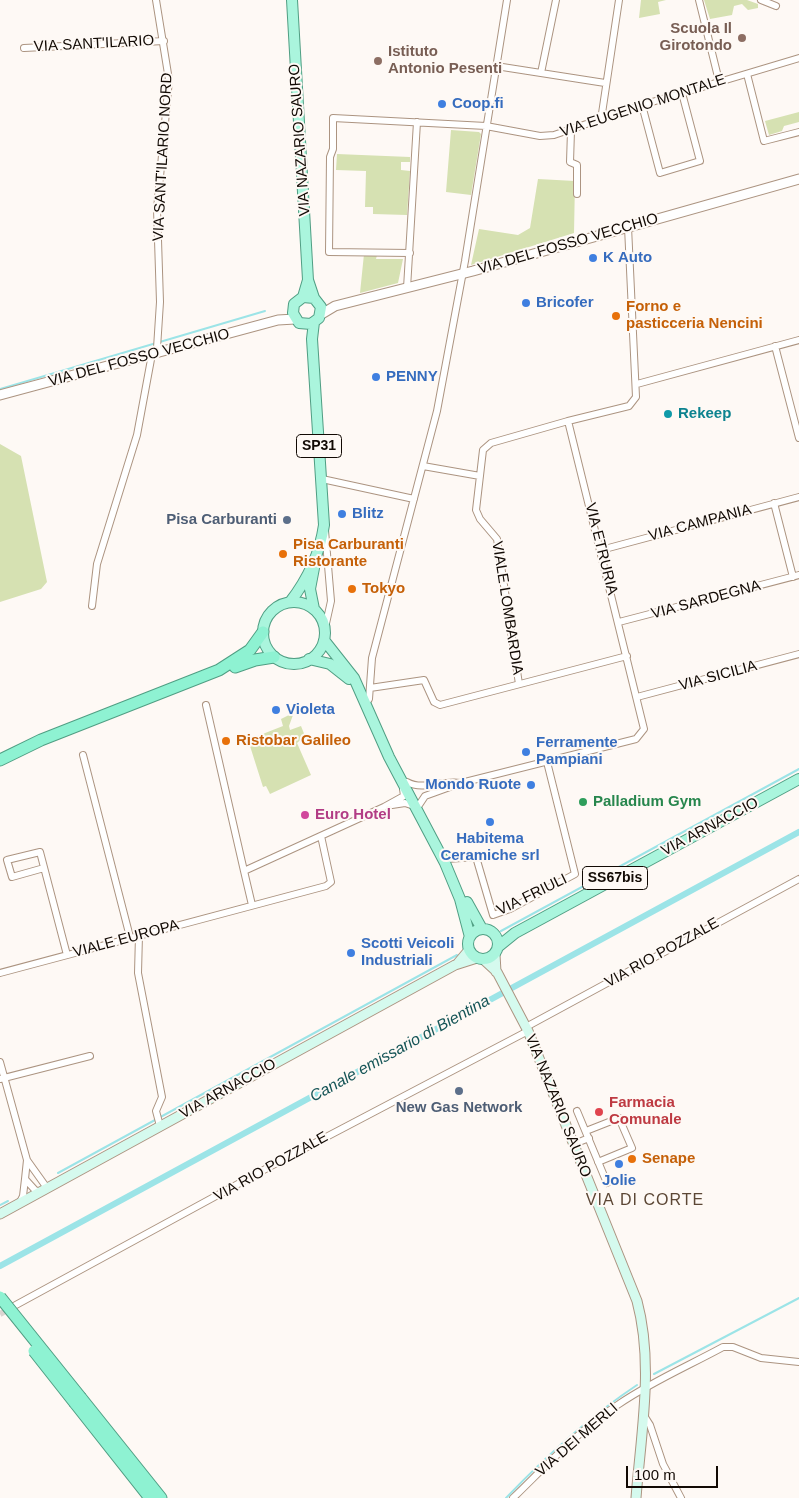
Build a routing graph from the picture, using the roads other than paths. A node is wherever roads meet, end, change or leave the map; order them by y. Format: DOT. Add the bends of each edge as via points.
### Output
graph roads {
  1 [pos="156,0"];
  2 [pos="292,0"];
  3 [pos="508,0"];
  4 [pos="556,0"];
  5 [pos="619,0"];
  6 [pos="699,0"];
  7 [pos="761,0"];
  8 [pos="776,6"];
  9 [pos="164,41"];
  10 [pos="24,48"];
  11 [pos="799,58"];
  12 [pos="496,66"];
  13 [pos="541,73"];
  14 [pos="747,74"];
  15 [pos="719,81"];
  16 [pos="605,83"];
  17 [pos="682,93"];
  18 [pos="642,105"];
  19 [pos="601,120"];
  20 [pos="417,122"];
  21 [pos="486,126"];
  22 [pos="571,131"];
  23 [pos="799,132"];
  24 [pos="799,178"];
  25 [pos="577,194"];
  26 [pos="628,227"];
  27 [pos="410,253"];
  28 [pos="461,274"];
  29 [pos="308,280"];
  30 [pos="407,288"];
  31 [pos="303,297"];
  32 [pos="317,301"];
  33 [pos="335,306"];
  34 [pos="293,308"];
  35 [pos="278,320"];
  36 [pos="309,320"];
  37 [pos="799,340"];
  38 [pos="775,346"];
  39 [pos="154,351"];
  40 [pos="637,384"];
  41 [pos="0,395"];
  42 [pos="568,421"];
  43 [pos="799,438"];
  44 [pos="423,466"];
  45 [pos="480,476"];
  46 [pos="322,479"];
  47 [pos="799,497"];
  48 [pos="414,499"];
  49 [pos="774,503"];
  50 [pos="324,525"];
  51 [pos="601,550"];
  52 [pos="317,552"];
  53 [pos="796,576"];
  54 [pos="290,602"];
  55 [pos="92,606"];
  56 [pos="314,609"];
  57 [pos="619,622"];
  58 [pos="325,628"];
  59 [pos="263,632"];
  60 [pos="324,640"];
  61 [pos="799,654"];
  62 [pos="627,656"];
  63 [pos="274,657"];
  64 [pos="309,659"];
  65 [pos="519,684"];
  66 [pos="370,688"];
  67 [pos="358,689"];
  68 [pos="637,697"];
  69 [pos="366,703"];
  70 [pos="206,705"];
  71 [pos="380,733"];
  72 [pos="83,755"];
  73 [pos="0,760"];
  74 [pos="547,762"];
  75 [pos="0,764"];
  76 [pos="395,767"];
  77 [pos="799,779"];
  78 [pos="407,782"];
  79 [pos="461,783"];
  80 [pos="417,806"];
  81 [pos="384,807"];
  82 [pos="321,836"];
  83 [pos="447,859"];
  84 [pos="44,868"];
  85 [pos="244,871"];
  86 [pos="799,879"];
  87 [pos="252,905"];
  88 [pos="482,929"];
  89 [pos="138,934"];
  90 [pos="130,937"];
  91 [pos="470,937"];
  92 [pos="497,946"];
  93 [pos="469,950"];
  94 [pos="67,955"];
  95 [pos="480,959"];
  96 [pos="455,965"];
  97 [pos="0,973"];
  98 [pos="498,974"];
  99 [pos="527,1029"];
  100 [pos="90,1056"];
  101 [pos="0,1062"];
  102 [pos="2,1079"];
  103 [pos="578,1110"];
  104 [pos="159,1124"];
  105 [pos="586,1131"];
  106 [pos="589,1138"];
  107 [pos="574,1144"];
  108 [pos="27,1160"];
  109 [pos="598,1162"];
  110 [pos="26,1183"];
  111 [pos="607,1183"];
  112 [pos="42,1188"];
  113 [pos="20,1203"];
  114 [pos="0,1214"];
  115 [pos="0,1297"];
  116 [pos="14,1306"];
  117 [pos="0,1309"];
  118 [pos="799,1362"];
  119 [pos="645,1388"];
  120 [pos="78,1401"];
  121 [pos="643,1413"];
  122 [pos="150,1498"];
  123 [pos="161,1498"];
  124 [pos="513,1498"];
  125 [pos="636,1498"];
  126 [pos="681,1498"];
  1 -- 9 [label="street, VIA SANT'ILARIO NORD"];
  2 -- 29 [label="main road, VIA NAZARIO SAURO / SP31"];
  3 -- 12 [label="street"];
  4 -- 13 [label="street"];
  5 -- 16 [label="street"];
  6 -- 15 [label="street"];
  7 -- 8 [label="street"];
  9 -- 10 [label="street, VIA SANT'ILARIO"];
  9 -- 39 [label="street, VIA SANT'ILARIO NORD" via="168,80 157,210 160,302"];
  11 -- 14 [label="street, VIA EUGENIO MONTALE"];
  12 -- 13 [label="street"];
  12 -- 21 [label="street"];
  13 -- 16 [label="street"];
  14 -- 15 [label="street, VIA EUGENIO MONTALE"];
  14 -- 23 [label="street" via="764,141"];
  15 -- 17 [label="street, VIA EUGENIO MONTALE"];
  16 -- 19 [label="street"];
  17 -- 18 [label="street, VIA EUGENIO MONTALE"];
  17 -- 18 [label="street" via="700,161 660,173"];
  18 -- 19 [label="street, VIA EUGENIO MONTALE"];
  19 -- 22 [label="street, VIA EUGENIO MONTALE"];
  20 -- 21 [label="street, VIA EUGENIO MONTALE"];
  20 -- 27 [label="street"];
  20 -- 27 [label="street, VIA EUGENIO MONTALE" via="334,118 330,157 329,252"];
  21 -- 22 [label="street, VIA EUGENIO MONTALE" via="540,136"];
  21 -- 28 [label="street"];
  22 -- 25 [label="street" via="570,162 577,165"];
  24 -- 26 [label="street, VIA DEL FOSSO VECCHIO"];
  26 -- 28 [label="street, VIA DEL FOSSO VECCHIO"];
  26 -- 40 [label="street"];
  27 -- 30 [label="street"];
  28 -- 30 [label="street, VIA DEL FOSSO VECCHIO"];
  28 -- 44 [label="street" via="437,411"];
  29 -- 31 [label="main road, VIA NAZARIO SAURO / SP31"];
  29 -- 32 [label="main road, VIA NAZARIO SAURO / SP31"];
  30 -- 33 [label="street, VIA DEL FOSSO VECCHIO"];
  31 -- 32 [label="main road"];
  31 -- 34 [label="main road, VIA NAZARIO SAURO / SP31"];
  32 -- 33 [label="street, VIA DEL FOSSO VECCHIO"];
  32 -- 36 [label="main road, VIA NAZARIO SAURO / SP31"];
  33 -- 36 [label="street, VIA DEL FOSSO VECCHIO"];
  34 -- 35 [label="street, VIA DEL FOSSO VECCHIO"];
  34 -- 36 [label="main road, VIA NAZARIO SAURO / SP31"];
  35 -- 36 [label="street, VIA DEL FOSSO VECCHIO"];
  35 -- 39 [label="street, VIA DEL FOSSO VECCHIO"];
  36 -- 46 [label="main road, VIA NAZARIO SAURO / SP31"];
  37 -- 38 [label="street"];
  38 -- 40 [label="street"];
  38 -- 43 [label="street"];
  39 -- 41 [label="street, VIA DEL FOSSO VECCHIO"];
  39 -- 55 [label="street, VIA SANT'ILARIO NORD" via="137,435 97,564"];
  40 -- 42 [label="street" via="632,404"];
  42 -- 45 [label="street, VIALE LOMBARDIA" via="487,445 483,450"];
  42 -- 51 [label="street, VIA ETRURIA"];
  44 -- 45 [label="street"];
  44 -- 48 [label="street"];
  45 -- 65 [label="street, VIALE LOMBARDIA" via="476,510 497,539"];
  46 -- 48 [label="street"];
  46 -- 50 [label="main road, VIA NAZARIO SAURO / SP31"];
  47 -- 49 [label="street, VIA CAMPANIA"];
  48 -- 66 [label="street" via="372,658"];
  49 -- 51 [label="street, VIA CAMPANIA"];
  49 -- 53 [label="street"];
  50 -- 52 [label="main road, VIA NAZARIO SAURO / SP31"];
  50 -- 58 [label="street, VIA NAZARIO SAURO" via="331,602"];
  51 -- 57 [label="street, VIA ETRURIA"];
  52 -- 54 [label="main road, VIA NAZARIO SAURO / SP31"];
  52 -- 56 [label="main road, VIA NAZARIO SAURO" via="310,590"];
  53 -- 57 [label="street, VIA SARDEGNA"];
  54 -- 56 [label="main road" via="303,603"];
  54 -- 59 [label="main road, VIA NAZARIO SAURO / SP31" via="276,607"];
  56 -- 58 [label="main road, VIA NAZARIO SAURO"];
  57 -- 62 [label="street, VIA ETRURIA"];
  58 -- 60 [label="main road, VIA NAZARIO SAURO"];
  59 -- 63 [label="main road" via="266,646"];
  59 -- 73 [label="highway" via="250,650 219,670 41,740"];
  60 -- 64 [label="main road" via="317,653"];
  60 -- 67 [label="main road" via="350,672"];
  61 -- 68 [label="street, VIA SICILIA"];
  62 -- 65 [label="street"];
  62 -- 68 [label="street, VIA ETRURIA"];
  63 -- 64 [label="main road" via="292,663"];
  63 -- 75 [label="highway" via="242,664 173,694 39,744"];
  64 -- 67 [label="main road" via="337,668"];
  65 -- 66 [label="street" via="436,705 424,680"];
  66 -- 69 [label="street"];
  67 -- 69 [label="main road"];
  68 -- 74 [label="street, VIA ETRURIA" via="644,726 640,736"];
  69 -- 71 [label="main road"];
  70 -- 85 [label="street"];
  71 -- 76 [label="main road"];
  71 -- 78 [label="main road"];
  72 -- 90 [label="street"];
  74 -- 79 [label="street, VIA ETRURIA"];
  74 -- 83 [label="street, VIA FRIULI" via="575,874 493,915 476,857"];
  76 -- 80 [label="main road"];
  76 -- 81 [label="street" via="404,795"];
  77 -- 92 [label="main road, VIA ARNACCIO / SS67bis" via="515,933"];
  78 -- 79 [label="street, VIA ETRURIA" via="416,786"];
  78 -- 80 [label="main road"];
  79 -- 80 [label="street, VIA ETRURIA" via="425,796"];
  80 -- 81 [label="street" via="403,803"];
  80 -- 83 [label="main road"];
  80 -- 91 [label="main road" via="451,877"];
  81 -- 82 [label="street"];
  82 -- 85 [label="street"];
  82 -- 87 [label="street, VIALE EUROPA" via="331,882"];
  83 -- 88 [label="main road"];
  84 -- 84 [label="street" via="12,877 8,860 40,852"];
  84 -- 94 [label="street"];
  85 -- 87 [label="street"];
  86 -- 99 [label="street, VIA RIO POZZALE"];
  87 -- 89 [label="street, VIALE EUROPA"];
  88 -- 91 [label="main road"];
  88 -- 92 [label="main road" via="489,930"];
  89 -- 90 [label="street, VIALE EUROPA"];
  89 -- 104 [label="street" via="138,973 162,1097 157,1114"];
  90 -- 94 [label="street, VIALE EUROPA"];
  91 -- 93 [label="main road"];
  92 -- 95 [label="main road, SS67bis"];
  92 -- 98 [label="main road, VIA NAZARIO SAURO"];
  93 -- 95 [label="main road"];
  93 -- 96 [label="main road, VIA ARNACCIO / SS67bis"];
  94 -- 97 [label="street, VIALE EUROPA"];
  95 -- 96 [label="main road, VIA ARNACCIO / SS67bis"];
  95 -- 98 [label="main road, VIA NAZARIO SAURO"];
  96 -- 104 [label="main road, VIA ARNACCIO / SS67bis"];
  98 -- 99 [label="main road, VIA NAZARIO SAURO"];
  99 -- 107 [label="main road, VIA NAZARIO SAURO"];
  99 -- 116 [label="street, VIA RIO POZZALE"];
  100 -- 102 [label="street"];
  101 -- 102 [label="street"];
  102 -- 108 [label="street"];
  103 -- 105 [label="street"];
  104 -- 112 [label="main road, VIA ARNACCIO / SS67bis"];
  105 -- 106 [label="street"];
  105 -- 109 [label="street" via="619,1118 632,1148"];
  106 -- 107 [label="street"];
  106 -- 109 [label="street"];
  107 -- 119 [label="main road, VIA NAZARIO SAURO" via="637,1300 644,1336"];
  108 -- 110 [label="street"];
  108 -- 112 [label="street" via="40,1178"];
  109 -- 111 [label="street"];
  110 -- 112 [label="street"];
  110 -- 113 [label="street"];
  112 -- 113 [label="main road, VIA ARNACCIO / SS67bis"];
  113 -- 114 [label="main road, VIA ARNACCIO / SS67bis"];
  115 -- 120 [label="highway, bridge"];
  117 -- 120 [label="highway, bridge"];
  118 -- 119 [label="street, VIA DEI MERLI" via="761,1358 728,1345"];
  119 -- 121 [label="main road, VIA NAZARIO SAURO"];
  119 -- 124 [label="street, VIA DEI MERLI" via="591,1424"];
  120 -- 122 [label="highway"];
  120 -- 123 [label="highway"];
  121 -- 125 [label="main road, VIA NAZARIO SAURO"];
  121 -- 126 [label="street" via="663,1464"];
}
